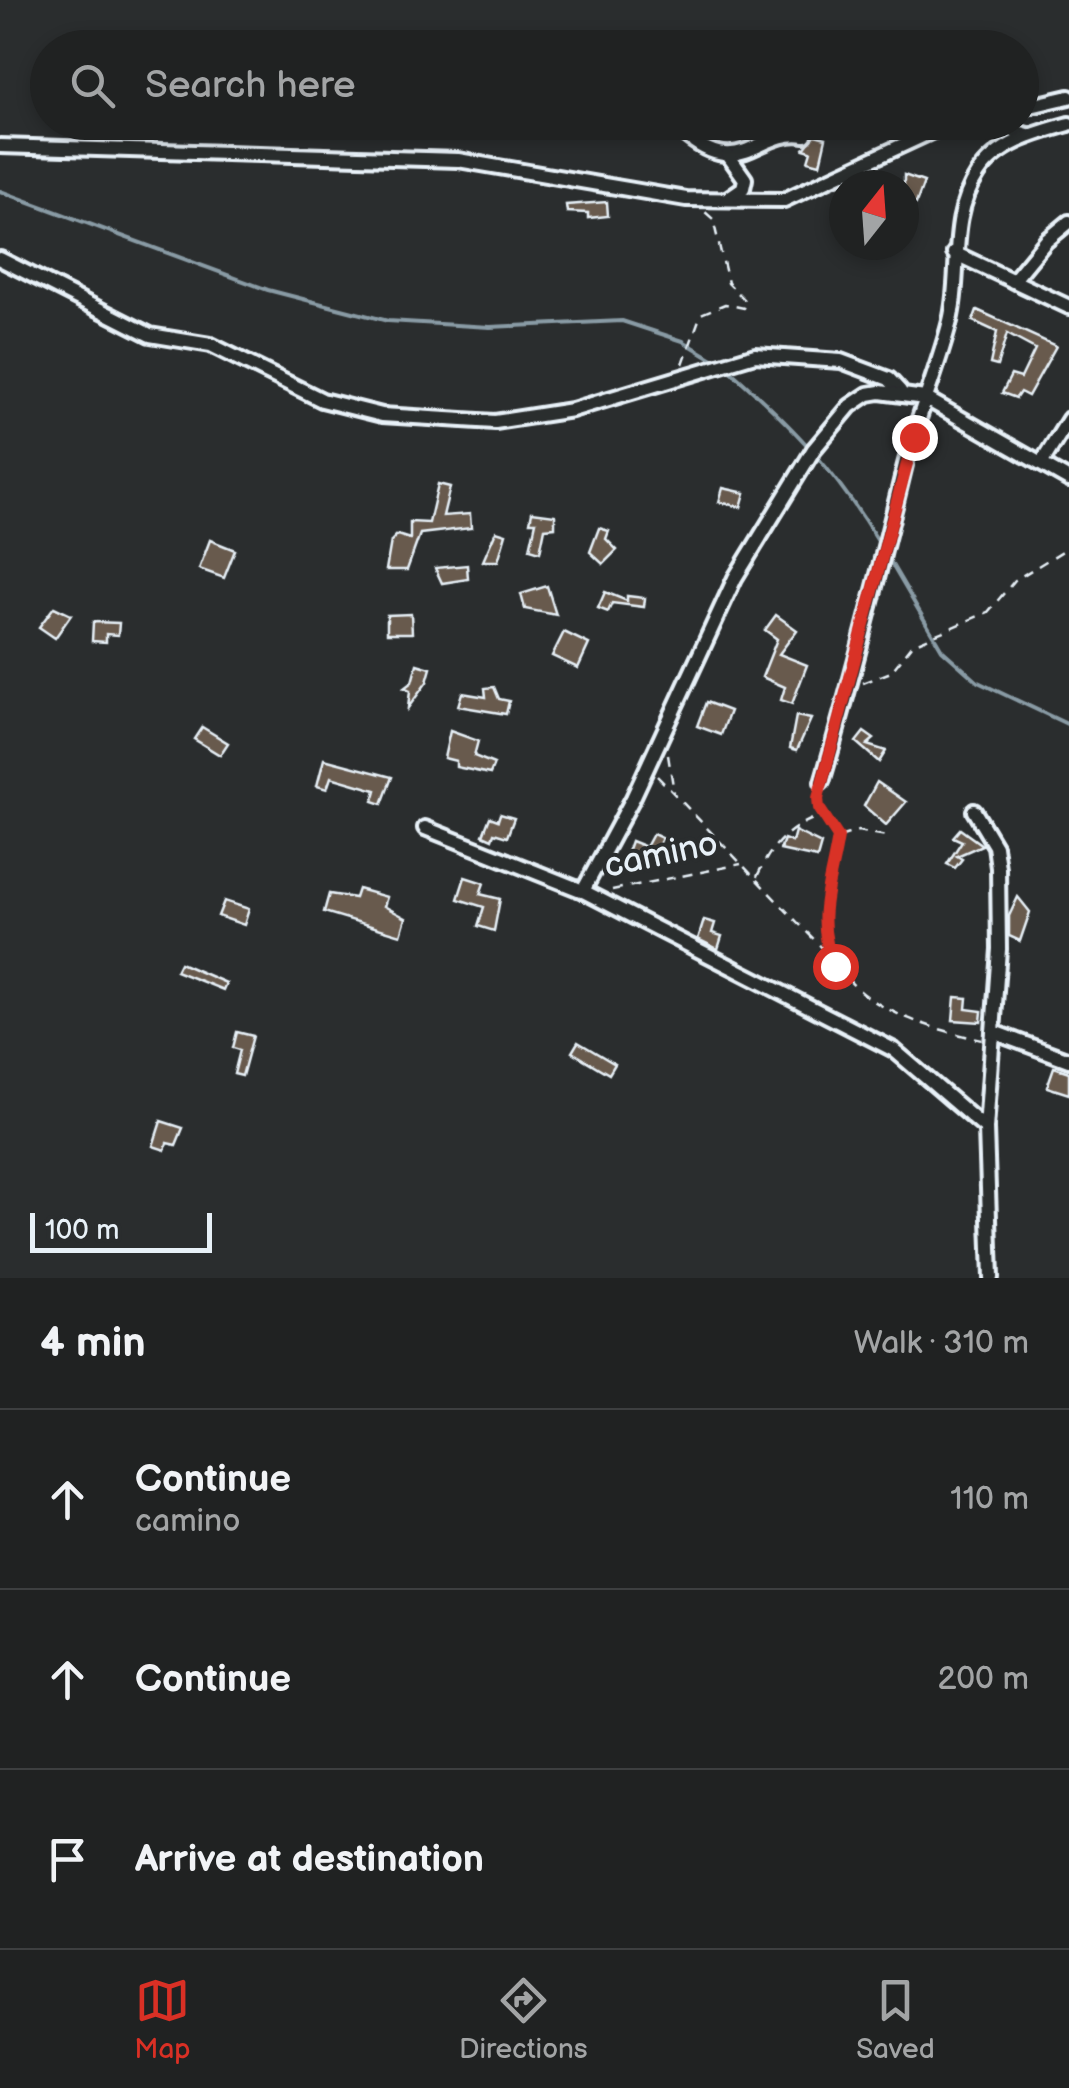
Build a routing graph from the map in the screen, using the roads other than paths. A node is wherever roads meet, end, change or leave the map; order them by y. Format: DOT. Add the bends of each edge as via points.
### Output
graph roads {
  1 [pos="1069,97"];
  2 [pos="1039,104"];
  3 [pos="1069,124"];
  4 [pos="1039,133"];
  5 [pos="695,140"];
  6 [pos="772,140"];
  7 [pos="914,140"];
  8 [pos="1022,140"];
  9 [pos="0,146"];
  10 [pos="728,155"];
  11 [pos="727,200"];
  12 [pos="1069,222"];
  13 [pos="954,253"];
  14 [pos="0,259"];
  15 [pos="1014,281"];
  16 [pos="1069,307"];
  17 [pos="900,392"];
  18 [pos="925,398"];
  19 [pos="1069,420"];
  20 [pos="1041,464"];
  21 [pos="1069,480"];
  22 [pos="822,782"];
  23 [pos="974,811"];
  24 [pos="424,828"];
  25 [pos="586,893"];
  26 [pos="992,1038"];
  27 [pos="1069,1060"];
  28 [pos="986,1128"];
  29 [pos="991,1278"];
  1 -- 2 [label="street"];
  3 -- 4 [label="street"];
  5 -- 10 [label="street"];
  6 -- 10 [label="street"];
  7 -- 11 [label="street" via="784,200"];
  8 -- 13 [label="street" via="978,174"];
  9 -- 11 [label="street" via="458,160 686,199"];
  10 -- 11 [label="street" via="745,179"];
  12 -- 15 [label="street"];
  13 -- 15 [label="street"];
  13 -- 18 [label="street" via="953,309"];
  14 -- 17 [label="street" via="150,335 211,345 322,400 382,416 495,422 572,410 755,355 841,361 889,379"];
  15 -- 16 [label="street"];
  17 -- 18 [label="street"];
  17 -- 25 [label="street" via="868,394 814,449 735,578"];
  18 -- 20 [label="street"];
  18 -- 22 [label="street"];
  19 -- 20 [label="street"];
  20 -- 21 [label="street"];
  23 -- 26 [label="street" via="998,868"];
  24 -- 25 [label="street"];
  25 -- 28 [label="street" via="894,1050"];
  26 -- 27 [label="street"];
  26 -- 28 [label="street"];
  28 -- 29 [label="street"];
}
